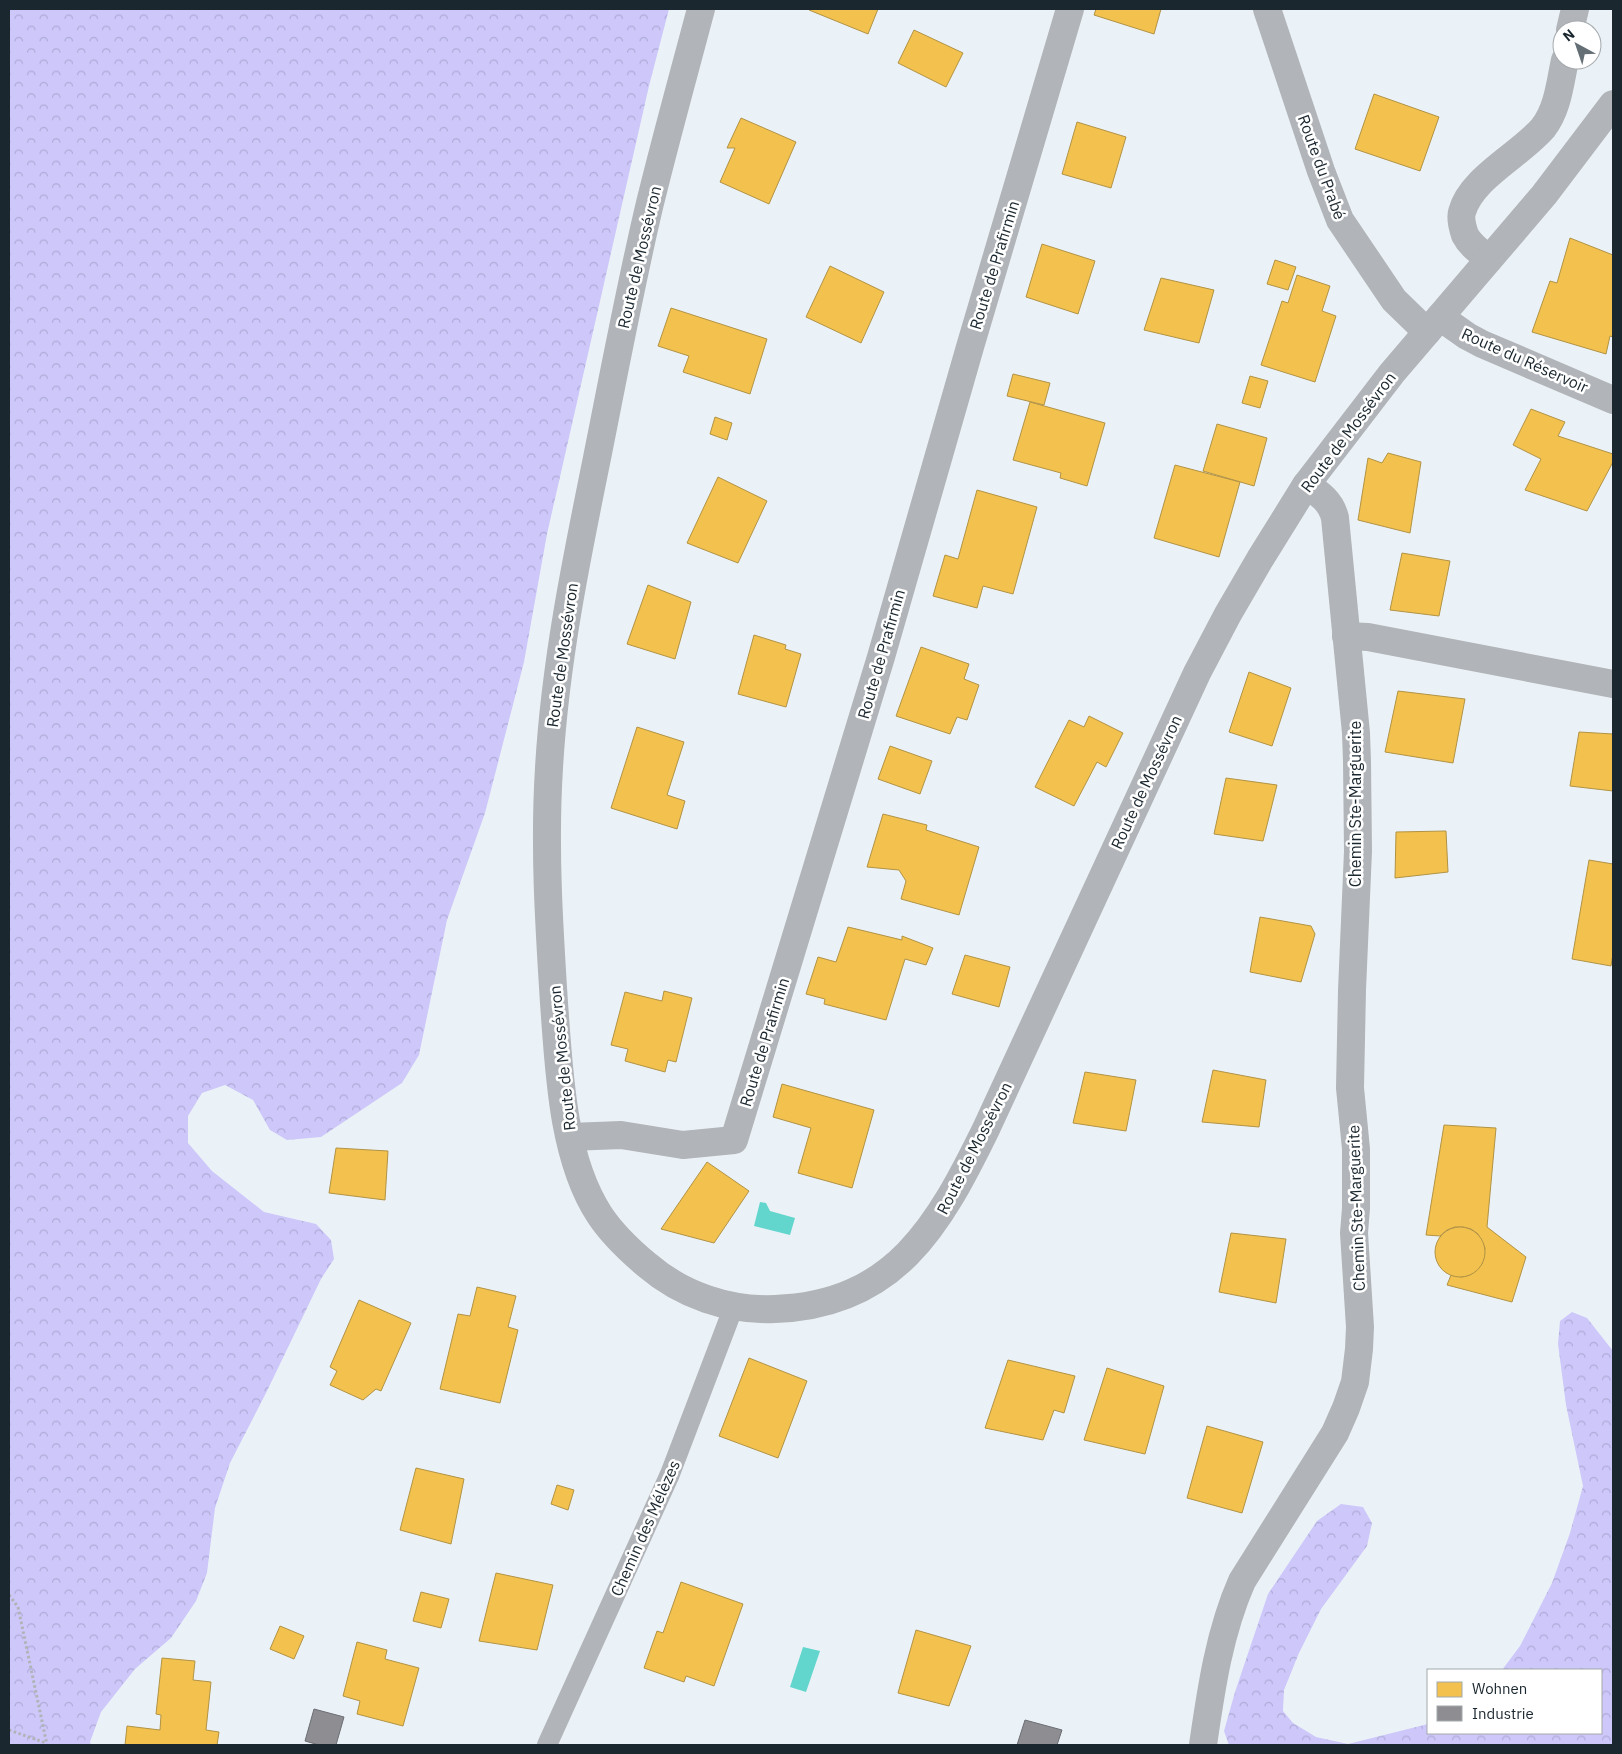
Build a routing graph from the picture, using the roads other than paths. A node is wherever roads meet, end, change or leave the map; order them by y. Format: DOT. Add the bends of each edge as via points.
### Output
graph roads {
  1 [pos="702,9"];
  2 [pos="1070,9"];
  3 [pos="1267,9"];
  4 [pos="1562,70"];
  5 [pos="1613,104"];
  6 [pos="1489,259"];
  7 [pos="1433,324"];
  8 [pos="1613,400"];
  9 [pos="1306,484"];
  10 [pos="1346,636"];
  11 [pos="1613,684"];
  12 [pos="570,1137"];
  13 [pos="734,1306"];
  14 [pos="547,1745"];
  15 [pos="1203,1745"];
  1 -- 12 [label="street, Route de Mossévron" via="650,204 619,346 573,576 555,692 549,767 547,878 557,1047"];
  2 -- 12 [label="street, Route de Prafirmin" via="881,657 734,1140 683,1145 621,1135"];
  3 -- 7 [label="street, Route du Prabé" via="1340,220 1394,300"];
  4 -- 6 [label="street" via="1557,100 1543,128 1481,183 1461,213 1466,236"];
  5 -- 6 [label="street, Route de Mossévron" via="1544,195"];
  6 -- 7 [label="street, Route de Mossévron"];
  7 -- 8 [label="street, Route du Réservoir" via="1455,329 1482,344"];
  7 -- 9 [label="street, Route de Mossévron"];
  9 -- 10 [label="street, Chemin Ste-Marguerite" via="1333,509"];
  9 -- 13 [label="street, Route de Mossévron" via="1260,558 1197,673 986,1129 938,1218 899,1263 875,1281 846,1296 823,1304 794,1308"];
  10 -- 11 [label="street" via="1368,637"];
  10 -- 15 [label="street, Chemin Ste-Marguerite" via="1357,762 1358,851 1350,1088 1356,1172 1358,1364 1355,1382 1335,1433 1234,1600 1222,1636"];
  12 -- 13 [label="street, Route de Mossévron" via="587,1191 600,1216 627,1247 663,1278 704,1298"];
  13 -- 14 [label="lane, Chemin des Mélèzes" via="670,1474"];
}
